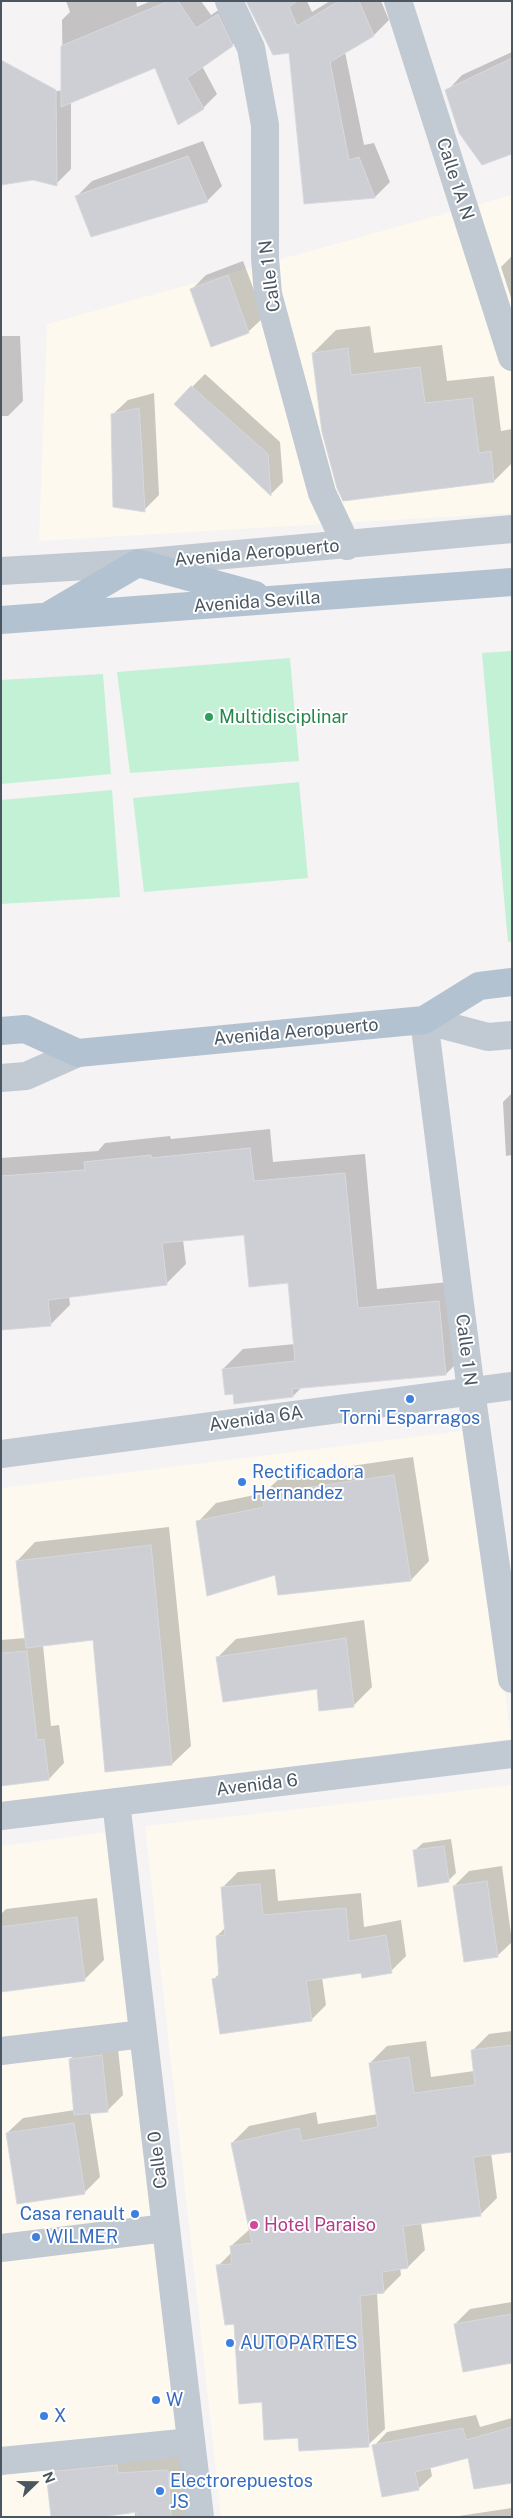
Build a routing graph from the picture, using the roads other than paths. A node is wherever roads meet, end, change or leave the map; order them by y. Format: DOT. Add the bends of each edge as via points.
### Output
graph roads {
  1 [pos="230,1"];
  2 [pos="398,1"];
  3 [pos="512,357"];
  4 [pos="512,529"];
  5 [pos="347,546"];
  6 [pos="138,564"];
  7 [pos="1,571"];
  8 [pos="512,582"];
  9 [pos="273,600"];
  10 [pos="44,618"];
  11 [pos="1,620"];
  12 [pos="512,982"];
  13 [pos="424,1020"];
  14 [pos="1,1031"];
  15 [pos="512,1034"];
  16 [pos="78,1053"];
  17 [pos="1,1078"];
  18 [pos="512,1386"];
  19 [pos="471,1390"];
  20 [pos="1,1454"];
  21 [pos="512,1679"];
  22 [pos="512,1754"];
  23 [pos="116,1802"];
  24 [pos="1,1816"];
  25 [pos="143,2034"];
  26 [pos="1,2051"];
  27 [pos="166,2228"];
  28 [pos="1,2248"];
  29 [pos="191,2442"];
  30 [pos="1,2461"];
  31 [pos="200,2517"];
  1 -- 5 [label="street, Calle 1 N" via="251,48 265,125 268,294 322,493"];
  2 -- 3 [label="street, Calle 1A N"];
  4 -- 5 [label="street, Avenida Aeropuerto"];
  5 -- 6 [label="street, Avenida Aeropuerto"];
  6 -- 7 [label="street, Avenida Aeropuerto"];
  6 -- 9 [label="main road"];
  6 -- 10 [label="main road"];
  8 -- 9 [label="main road, Avenida Sevilla"];
  9 -- 10 [label="main road, Avenida Sevilla"];
  10 -- 11 [label="main road, Avenida Sevilla"];
  12 -- 13 [label="main road" via="479,986"];
  13 -- 15 [label="street, Avenida Aeropuerto" via="488,1037"];
  13 -- 16 [label="main road, Avenida Aeropuerto"];
  13 -- 19 [label="street, Calle 1 N"];
  14 -- 16 [label="main road, Avenida Aeropuerto" via="25,1029"];
  16 -- 17 [label="street, Avenida Aeropuerto" via="26,1076"];
  18 -- 19 [label="street, Avenida 6A"];
  19 -- 20 [label="street, Avenida 6A"];
  19 -- 21 [label="street, Calle 1 N"];
  22 -- 23 [label="street, Avenida 6"];
  23 -- 24 [label="street, Avenida 6"];
  23 -- 25 [label="street, Calle 0"];
  25 -- 26 [label="street"];
  25 -- 27 [label="street, Calle 0"];
  27 -- 28 [label="street"];
  27 -- 29 [label="street, Calle 0"];
  29 -- 30 [label="street"];
  29 -- 31 [label="street, Calle 0"];
}
